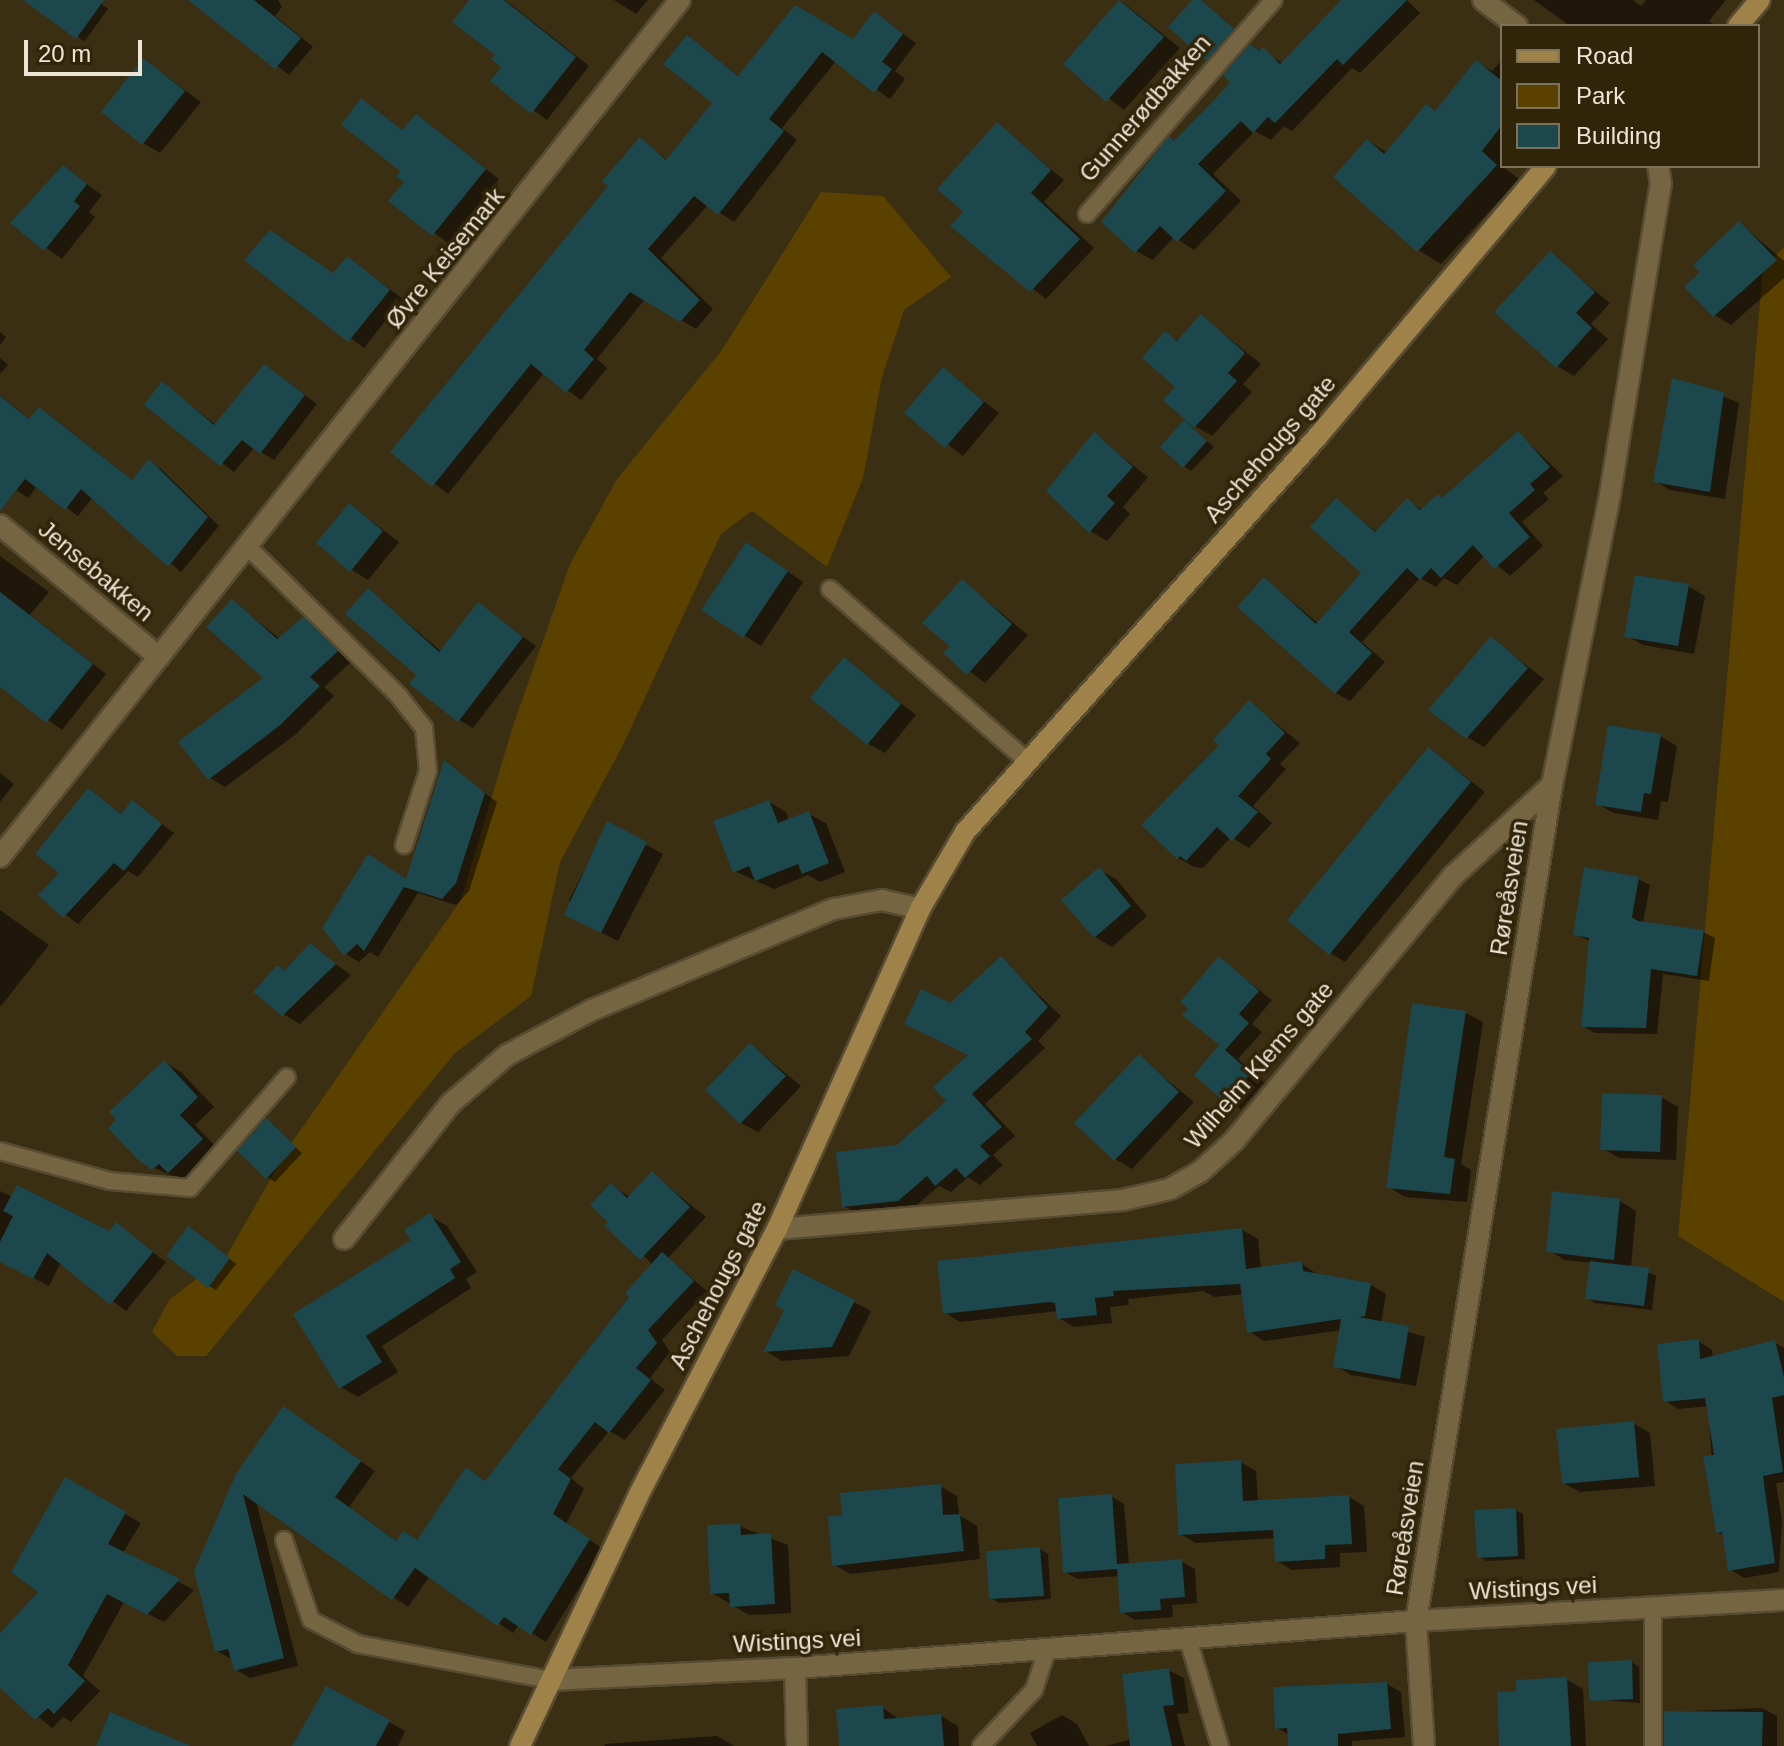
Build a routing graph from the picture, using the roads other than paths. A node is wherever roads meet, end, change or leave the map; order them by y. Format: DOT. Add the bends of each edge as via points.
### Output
graph roads {
  1 [pos="680,0"];
  2 [pos="1274,0"];
  3 [pos="1483,0"];
  4 [pos="1760,0"];
  5 [pos="1514,24"];
  6 [pos="1740,24"];
  7 [pos="1544,168"];
  8 [pos="1658,168"];
  9 [pos="1087,214"];
  10 [pos="0,525"];
  11 [pos="248,547"];
  12 [pos="830,589"];
  13 [pos="159,657"];
  14 [pos="1028,762"];
  15 [pos="1552,785"];
  16 [pos="404,845"];
  17 [pos="0,857"];
  18 [pos="920,909"];
  19 [pos="287,1077"];
  20 [pos="0,1151"];
  21 [pos="777,1229"];
  22 [pos="344,1239"];
  23 [pos="284,1540"];
  24 [pos="1784,1600"];
  25 [pos="1653,1607"];
  26 [pos="1416,1621"];
  27 [pos="1188,1639"];
  28 [pos="1046,1652"];
  29 [pos="795,1668"];
  30 [pos="550,1680"];
  31 [pos="520,1746"];
  32 [pos="797,1746"];
  33 [pos="981,1746"];
  34 [pos="1220,1746"];
  35 [pos="1424,1746"];
  36 [pos="1653,1746"];
  1 -- 11 [label="street, Øvre Keisemark"];
  2 -- 9 [label="lane, Gunnerødbakken"];
  3 -- 5 [label="street"];
  4 -- 6 [label="main road"];
  7 -- 14 [label="main road, Aschehougs gate" via="1318,436"];
  8 -- 15 [label="street, Røreåsveien" via="1661,184 1610,494"];
  10 -- 13 [label="street, Jensebakken"];
  11 -- 13 [label="street, Øvre Keisemark"];
  11 -- 16 [label="lane" via="398,695 424,728 428,771"];
  12 -- 14 [label="lane"];
  13 -- 17 [label="street, Øvre Keisemark"];
  14 -- 18 [label="main road, Aschehougs gate" via="965,832"];
  15 -- 21 [label="street, Wilhelm Klems gate" via="1453,876 1234,1141 1200,1172 1170,1189 1123,1200"];
  15 -- 26 [label="street, Røreåsveien"];
  18 -- 21 [label="main road, Aschehougs gate"];
  18 -- 22 [label="street" via="882,900 834,909 592,1010 507,1055 451,1103"];
  19 -- 20 [label="lane" via="190,1188 110,1181"];
  21 -- 30 [label="main road, Aschehougs gate" via="639,1494"];
  23 -- 30 [label="lane" via="311,1620 358,1644"];
  24 -- 25 [label="street, Wistings vei"];
  25 -- 26 [label="street, Wistings vei"];
  25 -- 36 [label="lane"];
  26 -- 27 [label="street, Wistings vei"];
  26 -- 35 [label="street"];
  27 -- 28 [label="street, Wistings vei"];
  27 -- 34 [label="lane"];
  28 -- 29 [label="street, Wistings vei"];
  28 -- 33 [label="lane" via="1034,1690"];
  29 -- 30 [label="street, Wistings vei"];
  29 -- 32 [label="street"];
  30 -- 31 [label="main road, Aschehougs gate"];
}
